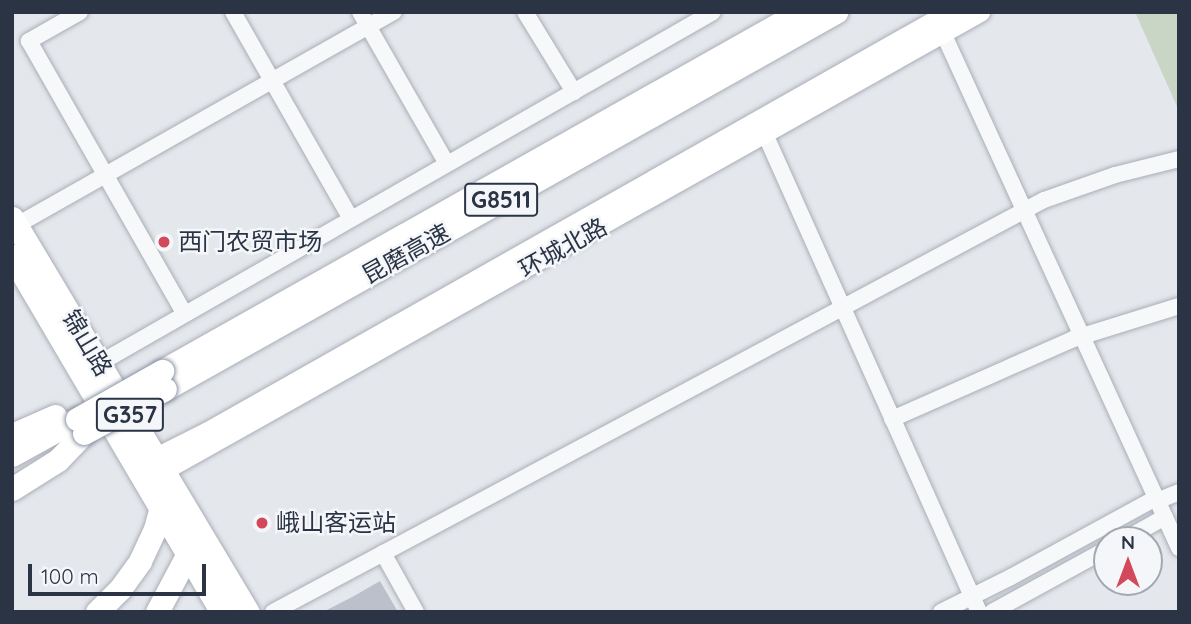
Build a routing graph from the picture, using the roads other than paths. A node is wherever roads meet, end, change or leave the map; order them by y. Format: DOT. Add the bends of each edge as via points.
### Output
graph roads {
  1 [pos="80,12"];
  2 [pos="233,12"];
  3 [pos="360,12"];
  4 [pos="394,12"];
  5 [pos="525,12"];
  6 [pos="713,12"];
  7 [pos="800,12"];
  8 [pos="836,12"];
  9 [pos="980,12"];
  10 [pos="941,19"];
  11 [pos="368,27"];
  12 [pos="272,81"];
  13 [pos="574,92"];
  14 [pos="762,126"];
  15 [pos="1179,159"];
  16 [pos="447,164"];
  17 [pos="105,175"];
  18 [pos="1025,211"];
  19 [pos="351,219"];
  20 [pos="14,222"];
  21 [pos="12,256"];
  22 [pos="842,306"];
  23 [pos="1179,306"];
  24 [pos="185,314"];
  25 [pos="1082,336"];
  26 [pos="90,368"];
  27 [pos="162,375"];
  28 [pos="892,419"];
  29 [pos="77,420"];
  30 [pos="12,435"];
  31 [pos="12,455"];
  32 [pos="150,469"];
  33 [pos="12,474"];
  34 [pos="12,489"];
  35 [pos="1179,492"];
  36 [pos="1157,500"];
  37 [pos="162,510"];
  38 [pos="1165,517"];
  39 [pos="1149,526"];
  40 [pos="199,528"];
  41 [pos="1179,548"];
  42 [pos="383,553"];
  43 [pos="188,556"];
  44 [pos="1093,557"];
  45 [pos="976,605"];
  46 [pos="97,612"];
  47 [pos="156,612"];
  48 [pos="222,612"];
  49 [pos="248,612"];
  50 [pos="273,612"];
  51 [pos="416,612"];
  52 [pos="941,612"];
  53 [pos="992,612"];
  1 -- 17 [label="street" via="29,41"];
  2 -- 12 [label="street"];
  3 -- 11 [label="street"];
  4 -- 11 [label="street"];
  5 -- 13 [label="street"];
  6 -- 13 [label="street"];
  7 -- 27 [label="highway, 昆磨高速 / G8511"];
  8 -- 27 [label="highway, 昆磨高速 / G8511"];
  9 -- 10 [label="main road, 环城北路"];
  10 -- 14 [label="main road, 环城北路"];
  10 -- 18 [label="street"];
  11 -- 12 [label="street"];
  11 -- 16 [label="street"];
  12 -- 17 [label="street"];
  12 -- 19 [label="street"];
  13 -- 16 [label="street"];
  14 -- 22 [label="street"];
  14 -- 32 [label="main road, 环城北路"];
  15 -- 18 [label="street" via="1091,183"];
  16 -- 19 [label="street"];
  17 -- 20 [label="street"];
  17 -- 24 [label="street"];
  18 -- 22 [label="street"];
  18 -- 25 [label="street"];
  19 -- 24 [label="street"];
  20 -- 26 [label="highway, 锦山路 / G357"];
  21 -- 26 [label="highway, 锦山路 / G357"];
  22 -- 28 [label="street"];
  22 -- 42 [label="street"];
  23 -- 25 [label="street"];
  24 -- 26 [label="street"];
  25 -- 28 [label="street"];
  25 -- 36 [label="street"];
  26 -- 32 [label="highway, 锦山路 / G357"];
  27 -- 29 [label="highway, 昆磨高速 / G8511, bridge"];
  28 -- 45 [label="street"];
  29 -- 30 [label="highway"];
  29 -- 31 [label="highway, 昆磨高速 / G8511"];
  29 -- 33 [label="highway, 昆磨高速 / G8511"];
  29 -- 34 [label="highway" via="58,460"];
  32 -- 37 [label="highway, 锦山路 / G357"];
  32 -- 40 [label="highway, 锦山路 / G357"];
  35 -- 36 [label="street"];
  36 -- 38 [label="street"];
  36 -- 45 [label="street"];
  37 -- 43 [label="highway, 锦山路 / G357"];
  37 -- 46 [label="highway" via="135,569"];
  38 -- 39 [label="street"];
  38 -- 41 [label="street"];
  40 -- 43 [label="highway"];
  40 -- 49 [label="highway, 锦山路 / G357"];
  42 -- 50 [label="street"];
  42 -- 51 [label="street"];
  43 -- 47 [label="highway"];
  43 -- 48 [label="highway, 锦山路 / G357"];
  44 -- 53 [label="street"];
  45 -- 52 [label="street"];
}
